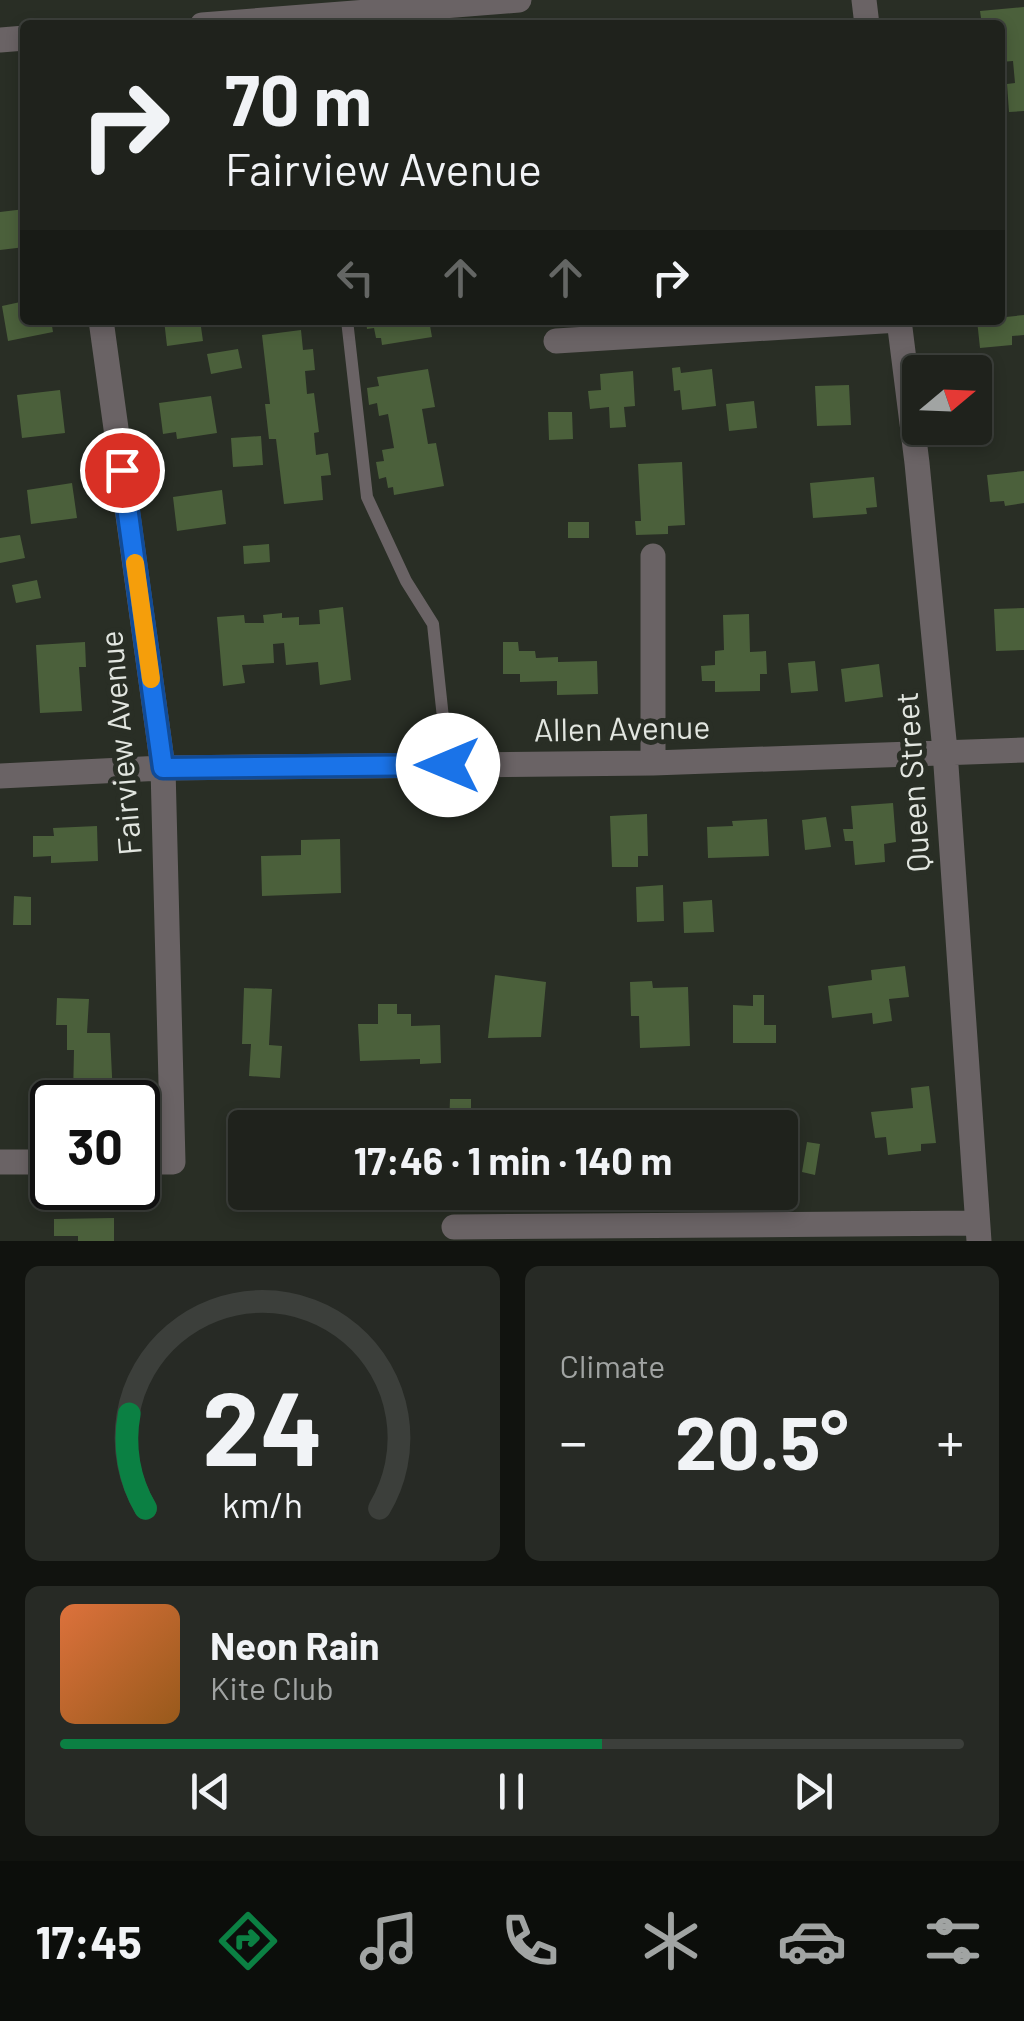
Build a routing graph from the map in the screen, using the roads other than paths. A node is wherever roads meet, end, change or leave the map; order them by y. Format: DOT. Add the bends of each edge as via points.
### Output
graph roads {
  1 [pos="519,0"];
  2 [pos="296,20"];
  3 [pos="102,325"];
  4 [pos="348,325"];
  5 [pos="817,325"];
  6 [pos="900,325"];
  7 [pos="556,341"];
  8 [pos="653,556"];
  9 [pos="945,750"];
  10 [pos="1024,750"];
  11 [pos="653,762"];
  12 [pos="448,765"];
  13 [pos="163,768"];
  14 [pos="0,776"];
  15 [pos="0,1162"];
  16 [pos="30,1162"];
  17 [pos="160,1162"];
  18 [pos="454,1227"];
  19 [pos="978,1232"];
  1 -- 2 [label="street"];
  3 -- 13 [label="street, Fairview Avenue"];
  4 -- 12 [label="lane" via="367,497 433,624"];
  5 -- 7 [label="street"];
  6 -- 9 [label="street, Queen Street"];
  8 -- 11 [label="street"];
  9 -- 10 [label="street, Allen Avenue"];
  9 -- 11 [label="street, Allen Avenue"];
  9 -- 19 [label="street, Queen Street"];
  11 -- 12 [label="street, Allen Avenue"];
  12 -- 13 [label="street, Allen Avenue"];
  13 -- 14 [label="street, Allen Avenue"];
  13 -- 17 [label="street, Fairview Avenue" via="172,1162"];
  15 -- 16 [label="street"];
  18 -- 19 [label="street"];
}
